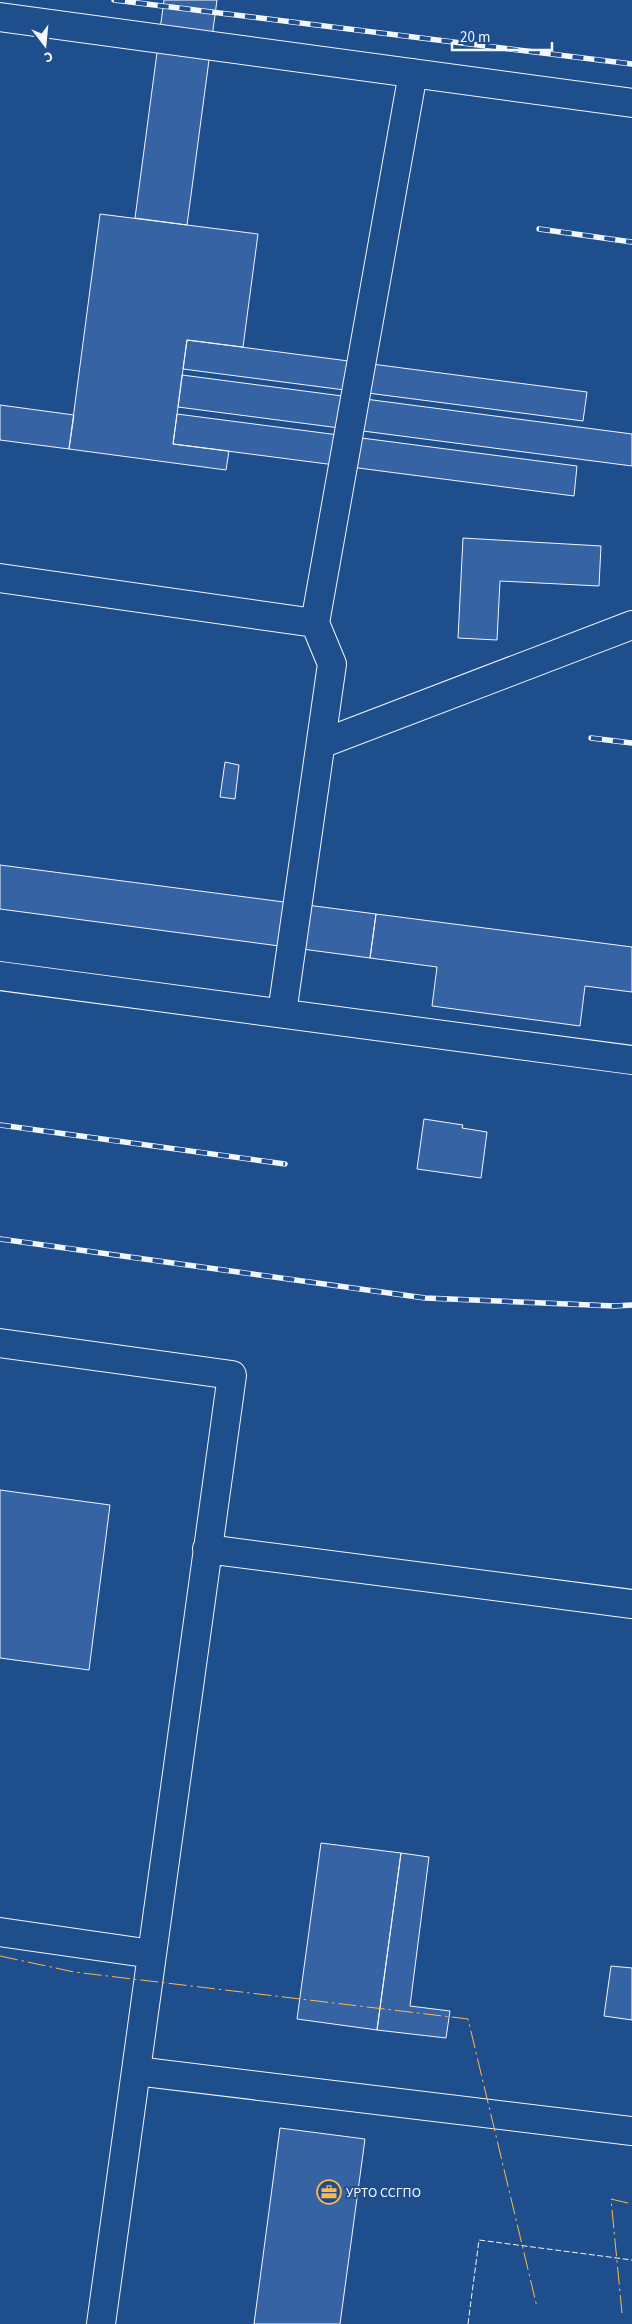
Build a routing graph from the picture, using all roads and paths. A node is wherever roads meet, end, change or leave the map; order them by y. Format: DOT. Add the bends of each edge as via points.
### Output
graph roads {
  1 [pos="0,17"];
  2 [pos="412,73"];
  3 [pos="632,103"];
  4 [pos="0,578"];
  5 [pos="315,623"];
  6 [pos="632,625"];
  7 [pos="321,744"];
  8 [pos="0,976"];
  9 [pos="282,1014"];
  10 [pos="632,1060"];
  11 [pos="0,1344"];
  12 [pos="208,1549"];
  13 [pos="632,1604"];
  14 [pos="0,1932"];
  15 [pos="152,1954"];
  16 [pos="136,2071"];
  17 [pos="632,2131"];
  18 [pos="101,2324"];
  1 -- 2 [label="street"];
  2 -- 3 [label="street"];
  2 -- 5 [label="street"];
  4 -- 5 [label="street"];
  5 -- 7 [label="street" via="332,664"];
  6 -- 7 [label="street"];
  7 -- 9 [label="street"];
  8 -- 9 [label="street"];
  9 -- 10 [label="street"];
  11 -- 12 [label="street" via="232,1375"];
  12 -- 13 [label="street"];
  12 -- 15 [label="street"];
  14 -- 15 [label="street"];
  15 -- 16 [label="street"];
  16 -- 17 [label="street"];
  16 -- 18 [label="street"];
}
